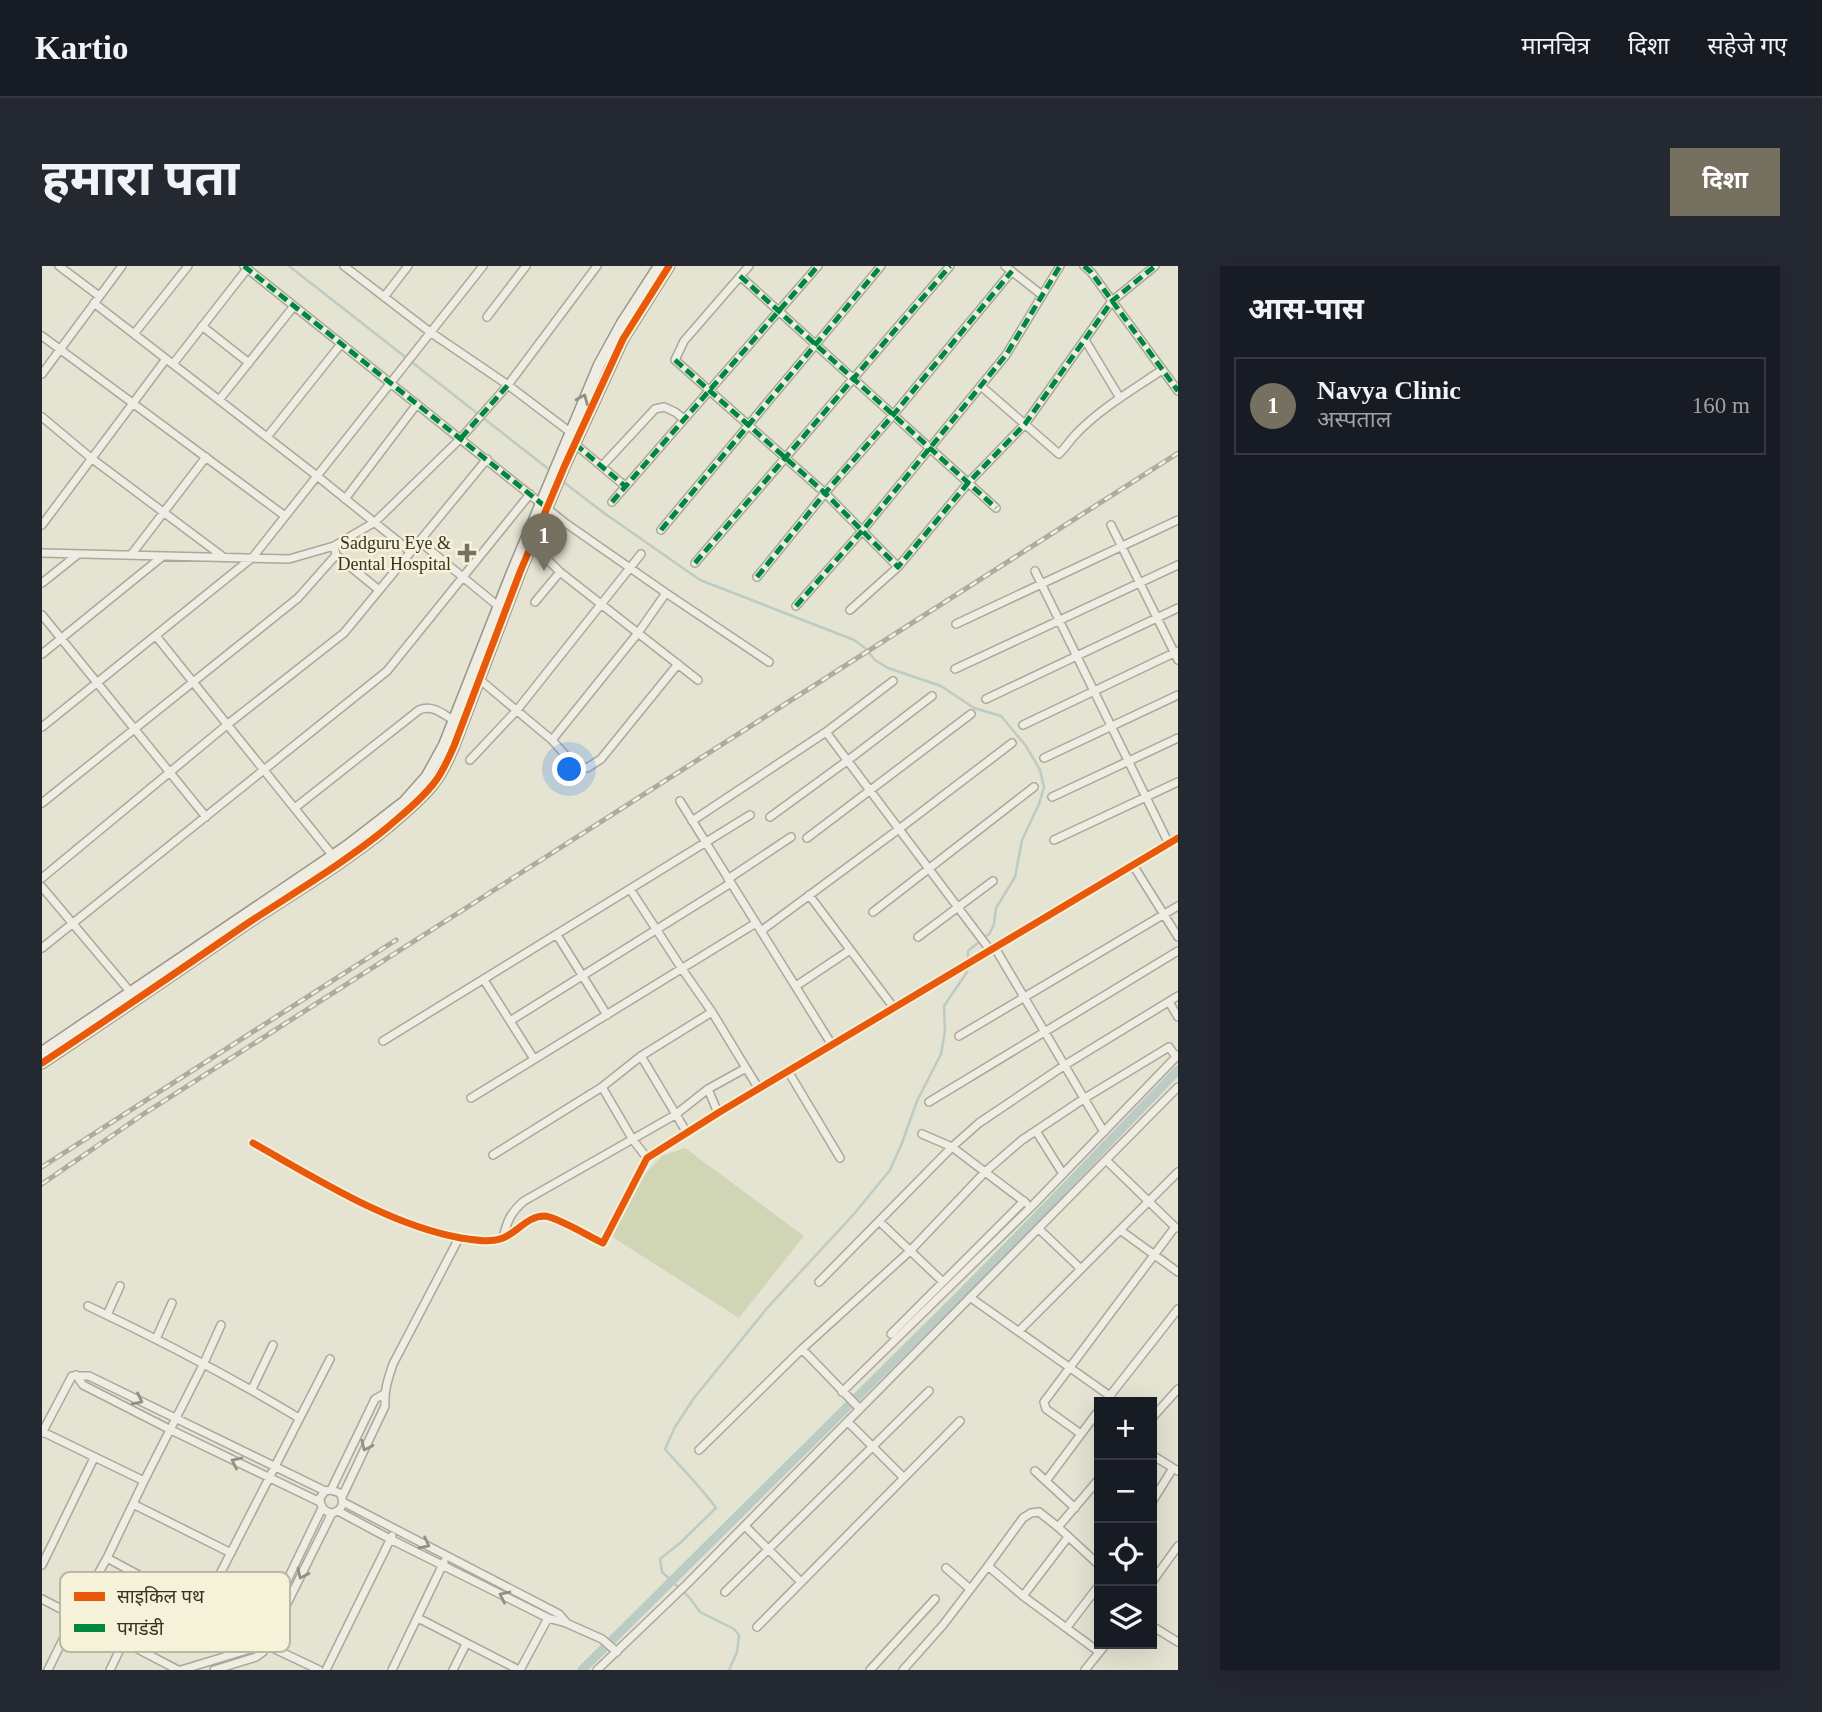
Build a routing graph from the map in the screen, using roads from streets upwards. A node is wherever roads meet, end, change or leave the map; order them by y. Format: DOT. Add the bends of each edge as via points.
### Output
graph roads {
  1 [pos="59,266"];
  2 [pos="122,266"];
  3 [pos="188,266"];
  4 [pos="344,266"];
  5 [pos="408,266"];
  6 [pos="483,266"];
  7 [pos="526,266"];
  8 [pos="597,266"];
  9 [pos="659,266"];
  10 [pos="669,266"];
  11 [pos="749,266"];
  12 [pos="818,266"];
  13 [pos="881,266"];
  14 [pos="950,266"];
  15 [pos="1060,266"];
  16 [pos="1084,266"];
  17 [pos="1156,266"];
  18 [pos="245,267"];
  19 [pos="1009,269"];
  20 [pos="740,276"];
  21 [pos="1042,296"];
  22 [pos="384,297"];
  23 [pos="97,300"];
  24 [pos="1112,300"];
  25 [pos="294,306"];
  26 [pos="779,310"];
  27 [pos="486,317"];
  28 [pos="202,326"];
  29 [pos="430,332"];
  30 [pos="134,334"];
  31 [pos="42,336"];
  32 [pos="1085,340"];
  33 [pos="341,344"];
  34 [pos="817,344"];
  35 [pos="60,349"];
  36 [pos="166,359"];
  37 [pos="249,363"];
  38 [pos="173,364"];
  39 [pos="1162,370"];
  40 [pos="42,374"];
  41 [pos="855,379"];
  42 [pos="390,382"];
  43 [pos="508,385"];
  44 [pos="981,386"];
  45 [pos="709,390"];
  46 [pos="1178,391"];
  47 [pos="1120,398"];
  48 [pos="219,400"];
  49 [pos="132,403"];
  50 [pos="418,404"];
  51 [pos="894,414"];
  52 [pos="42,416"];
  53 [pos="684,419"];
  54 [pos="748,424"];
  55 [pos="1025,424"];
  56 [pos="569,432"];
  57 [pos="267,437"];
  58 [pos="461,438"];
  59 [pos="575,444"];
  60 [pos="930,448"];
  61 [pos="206,457"];
  62 [pos="91,458"];
  63 [pos="786,458"];
  64 [pos="486,459"];
  65 [pos="561,464"];
  66 [pos="602,466"];
  67 [pos="317,476"];
  68 [pos="968,483"];
  69 [pos="625,486"];
  70 [pos="530,494"];
  71 [pos="825,494"];
  72 [pos="345,499"];
  73 [pos="612,502"];
  74 [pos="544,506"];
  75 [pos="42,508"];
  76 [pos="996,508"];
  77 [pos="164,512"];
  78 [pos="50,514"];
  79 [pos="285,516"];
  80 [pos="1178,520"];
  81 [pos="375,522"];
  82 [pos="42,525"];
  83 [pos="1111,525"];
  84 [pos="661,530"];
  85 [pos="862,531"];
  86 [pos="419,541"];
  87 [pos="533,545"];
  88 [pos="334,546"];
  89 [pos="1122,547"];
  90 [pos="410,551"];
  91 [pos="42,553"];
  92 [pos="79,554"];
  93 [pos="641,554"];
  94 [pos="131,555"];
  95 [pos="163,555"];
  96 [pos="337,555"];
  97 [pos="223,556"];
  98 [pos="253,557"];
  99 [pos="695,564"];
  100 [pos="1178,565"];
  101 [pos="898,567"];
  102 [pos="630,568"];
  103 [pos="1035,571"];
  104 [pos="560,572"];
  105 [pos="463,578"];
  106 [pos="757,578"];
  107 [pos="42,583"];
  108 [pos="1140,583"];
  109 [pos="1042,584"];
  110 [pos="379,590"];
  111 [pos="666,593"];
  112 [pos="535,602"];
  113 [pos="600,603"];
  114 [pos="498,606"];
  115 [pos="796,606"];
  116 [pos="1178,608"];
  117 [pos="850,610"];
  118 [pos="42,615"];
  119 [pos="1157,618"];
  120 [pos="1059,620"];
  121 [pos="956,624"];
  122 [pos="638,633"];
  123 [pos="156,636"];
  124 [pos="61,639"];
  125 [pos="42,654"];
  126 [pos="1177,654"];
  127 [pos="1077,656"];
  128 [pos="769,662"];
  129 [pos="678,664"];
  130 [pos="955,669"];
  131 [pos="479,679"];
  132 [pos="698,680"];
  133 [pos="193,681"];
  134 [pos="892,681"];
  135 [pos="97,683"];
  136 [pos="1094,691"];
  137 [pos="1178,695"];
  138 [pos="932,696"];
  139 [pos="986,699"];
  140 [pos="517,710"];
  141 [pos="971,714"];
  142 [pos="453,720"];
  143 [pos="228,724"];
  144 [pos="1023,725"];
  145 [pos="42,727"];
  146 [pos="1111,727"];
  147 [pos="134,729"];
  148 [pos="826,732"];
  149 [pos="1178,738"];
  150 [pos="552,740"];
  151 [pos="1012,743"];
  152 [pos="1044,758"];
  153 [pos="470,760"];
  154 [pos="847,761"];
  155 [pos="1128,761"];
  156 [pos="264,769"];
  157 [pos="171,773"];
  158 [pos="1178,782"];
  159 [pos="1034,788"];
  160 [pos="870,791"];
  161 [pos="1052,797"];
  162 [pos="1146,797"];
  163 [pos="680,801"];
  164 [pos="42,803"];
  165 [pos="296,807"];
  166 [pos="750,815"];
  167 [pos="206,817"];
  168 [pos="770,817"];
  169 [pos="692,821"];
  170 [pos="899,829"];
  171 [pos="791,837"];
  172 [pos="807,838"];
  173 [pos="1178,838"];
  174 [pos="1054,840"];
  175 [pos="706,842"];
  176 [pos="1169,844"];
  177 [pos="333,856"];
  178 [pos="1133,865"];
  179 [pos="928,868"];
  180 [pos="42,878"];
  181 [pos="730,881"];
  182 [pos="993,881"];
  183 [pos="42,887"];
  184 [pos="630,889"];
  185 [pos="809,895"];
  186 [pos="1178,906"];
  187 [pos="958,907"];
  188 [pos="873,912"];
  189 [pos="1164,914"];
  190 [pos="72,924"];
  191 [pos="759,927"];
  192 [pos="657,930"];
  193 [pos="557,934"];
  194 [pos="918,937"];
  195 [pos="1178,937"];
  196 [pos="990,947"];
  197 [pos="42,948"];
  198 [pos="850,950"];
  199 [pos="1178,951"];
  200 [pos="682,969"];
  201 [pos="583,976"];
  202 [pos="484,980"];
  203 [pos="796,986"];
  204 [pos="1178,996"];
  205 [pos="134,997"];
  206 [pos="1025,998"];
  207 [pos="1169,1002"];
  208 [pos="894,1008"];
  209 [pos="712,1012"];
  210 [pos="607,1014"];
  211 [pos="1178,1017"];
  212 [pos="510,1021"];
  213 [pos="1045,1032"];
  214 [pos="959,1036"];
  215 [pos="383,1041"];
  216 [pos="832,1045"];
  217 [pos="42,1052"];
  218 [pos="641,1056"];
  219 [pos="1177,1056"];
  220 [pos="534,1059"];
  221 [pos="42,1063"];
  222 [pos="1065,1065"];
  223 [pos="746,1068"];
  224 [pos="788,1072"];
  225 [pos="602,1087"];
  226 [pos="1178,1087"];
  227 [pos="708,1089"];
  228 [pos="759,1089"];
  229 [pos="471,1098"];
  230 [pos="1085,1098"];
  231 [pos="929,1102"];
  232 [pos="718,1113"];
  233 [pos="675,1115"];
  234 [pos="1036,1131"];
  235 [pos="1104,1132"];
  236 [pos="687,1133"];
  237 [pos="922,1134"];
  238 [pos="633,1140"];
  239 [pos="253,1143"];
  240 [pos="952,1147"];
  241 [pos="493,1155"];
  242 [pos="647,1158"];
  243 [pos="840,1158"];
  244 [pos="1107,1161"];
  245 [pos="985,1172"];
  246 [pos="1178,1172"];
  247 [pos="1063,1174"];
  248 [pos="1024,1201"];
  249 [pos="1149,1202"];
  250 [pos="1031,1207"];
  251 [pos="880,1222"];
  252 [pos="1176,1228"];
  253 [pos="1039,1229"];
  254 [pos="1120,1230"];
  255 [pos="459,1238"];
  256 [pos="503,1238"];
  257 [pos="910,1251"];
  258 [pos="1153,1254"];
  259 [pos="1081,1269"];
  260 [pos="1178,1272"];
  261 [pos="820,1282"];
  262 [pos="943,1282"];
  263 [pos="120,1286"];
  264 [pos="971,1298"];
  265 [pos="172,1303"];
  266 [pos="88,1306"];
  267 [pos="1178,1309"];
  268 [pos="107,1315"];
  269 [pos="220,1325"];
  270 [pos="1019,1331"];
  271 [pos="891,1334"];
  272 [pos="156,1339"];
  273 [pos="273,1345"];
  274 [pos="802,1349"];
  275 [pos="330,1359"];
  276 [pos="203,1365"];
  277 [pos="1069,1367"];
  278 [pos="75,1375"];
  279 [pos="252,1389"];
  280 [pos="1178,1389"];
  281 [pos="929,1391"];
  282 [pos="384,1394"];
  283 [pos="844,1394"];
  284 [pos="1105,1397"];
  285 [pos="1109,1397"];
  286 [pos="857,1407"];
  287 [pos="1157,1412"];
  288 [pos="1094,1417"];
  289 [pos="299,1418"];
  290 [pos="176,1419"];
  291 [pos="960,1421"];
  292 [pos="848,1422"];
  293 [pos="171,1430"];
  294 [pos="42,1433"];
  295 [pos="1081,1434"];
  296 [pos="873,1447"];
  297 [pos="699,1450"];
  298 [pos="94,1458"];
  299 [pos="1157,1458"];
  300 [pos="275,1466"];
  301 [pos="1176,1470"];
  302 [pos="1035,1471"];
  303 [pos="269,1478"];
  304 [pos="904,1478"];
  305 [pos="144,1481"];
  306 [pos="1046,1481"];
  307 [pos="1094,1485"];
  308 [pos="328,1490"];
  309 [pos="1157,1495"];
  310 [pos="342,1500"];
  311 [pos="134,1504"];
  312 [pos="321,1505"];
  313 [pos="1075,1508"];
  314 [pos="335,1512"];
  315 [pos="745,1525"];
  316 [pos="1058,1527"];
  317 [pos="395,1529"];
  318 [pos="1068,1537"];
  319 [pos="390,1539"];
  320 [pos="1178,1546"];
  321 [pos="769,1549"];
  322 [pos="231,1553"];
  323 [pos="448,1556"];
  324 [pos="107,1558"];
  325 [pos="1094,1560"];
  326 [pos="42,1564"];
  327 [pos="443,1566"];
  328 [pos="988,1566"];
  329 [pos="946,1567"];
  330 [pos="99,1572"];
  331 [pos="133,1572"];
  332 [pos="221,1572"];
  333 [pos="290,1572"];
  334 [pos="1157,1576"];
  335 [pos="802,1582"];
  336 [pos="971,1589"];
  337 [pos="726,1592"];
  338 [pos="1094,1592"];
  339 [pos="1023,1596"];
  340 [pos="42,1599"];
  341 [pos="935,1599"];
  342 [pos="290,1602"];
  343 [pos="60,1608"];
  344 [pos="418,1618"];
  345 [pos="548,1618"];
  346 [pos="566,1623"];
  347 [pos="757,1627"];
  348 [pos="1066,1627"];
  349 [pos="1157,1629"];
  350 [pos="1178,1642"];
  351 [pos="466,1644"];
  352 [pos="60,1646"];
  353 [pos="1102,1649"];
  354 [pos="615,1650"];
  355 [pos="119,1652"];
  356 [pos="145,1652"];
  357 [pos="240,1652"];
  358 [pos="264,1652"];
  359 [pos="281,1652"];
  360 [pos="1099,1652"];
  361 [pos="42,1667"];
  362 [pos="48,1670"];
  363 [pos="110,1670"];
  364 [pos="179,1670"];
  365 [pos="214,1670"];
  366 [pos="319,1670"];
  367 [pos="327,1670"];
  368 [pos="392,1670"];
  369 [pos="453,1670"];
  370 [pos="520,1670"];
  371 [pos="597,1670"];
  372 [pos="870,1670"];
  373 [pos="903,1670"];
  374 [pos="1085,1670"];
  1 -- 23 [label="street"];
  2 -- 23 [label="street"];
  3 -- 30 [label="street"];
  4 -- 22 [label="street"];
  5 -- 22 [label="street"];
  6 -- 29 [label="street"];
  7 -- 27 [label="street"];
  8 -- 43 [label="street"];
  56 -- 9 [label="street, one-way" via="606,350"];
  10 -- 59 [label="street" via="618,350"];
  11 -- 20 [label="street"];
  12 -- 26 [label="street"];
  13 -- 34 [label="street"];
  14 -- 41 [label="street"];
  15 -- 21 [label="street"];
  16 -- 24 [label="street"];
  17 -- 24 [label="street"];
  18 -- 25 [label="street"];
  18 -- 28 [label="street"];
  19 -- 21 [label="street"];
  19 -- 51 [label="street"];
  20 -- 26 [label="street"];
  20 -- 45 [label="street" via="684,341 675,360"];
  21 -- 44 [label="street"];
  22 -- 29 [label="street"];
  23 -- 30 [label="street"];
  23 -- 35 [label="street"];
  24 -- 32 [label="street"];
  24 -- 39 [label="street"];
  25 -- 33 [label="street"];
  25 -- 37 [label="street"];
  26 -- 34 [label="street"];
  26 -- 45 [label="street"];
  28 -- 37 [label="street"];
  28 -- 38 [label="street"];
  29 -- 42 [label="street"];
  29 -- 43 [label="street"];
  30 -- 36 [label="street"];
  31 -- 35 [label="street"];
  32 -- 47 [label="street"];
  32 -- 55 [label="street"];
  33 -- 42 [label="street"];
  33 -- 57 [label="street"];
  34 -- 41 [label="street"];
  34 -- 54 [label="street"];
  35 -- 40 [label="street"];
  35 -- 49 [label="street"];
  36 -- 38 [label="street"];
  36 -- 49 [label="street"];
  37 -- 48 [label="street"];
  38 -- 48 [label="street"];
  39 -- 46 [label="street"];
  39 -- 47 [label="street"];
  41 -- 51 [label="street"];
  41 -- 63 [label="street"];
  42 -- 50 [label="street"];
  42 -- 67 [label="street"];
  43 -- 56 [label="street"];
  43 -- 58 [label="street"];
  44 -- 55 [label="street"];
  44 -- 60 [label="street"];
  45 -- 53 [label="street"];
  45 -- 54 [label="street"];
  47 -- 55 [label="street" via="1059,454"];
  48 -- 57 [label="street"];
  49 -- 61 [label="street"];
  49 -- 62 [label="street"];
  50 -- 58 [label="street"];
  50 -- 72 [label="street"];
  51 -- 60 [label="street"];
  51 -- 71 [label="street"];
  52 -- 62 [label="street"];
  53 -- 66 [label="street" via="664,407 655,409"];
  53 -- 69 [label="street"];
  54 -- 63 [label="street"];
  54 -- 84 [label="street"];
  55 -- 68 [label="street"];
  56 -- 65 [label="street"];
  57 -- 67 [label="street"];
  58 -- 64 [label="street"];
  58 -- 81 [label="street"];
  59 -- 65 [label="street"];
  59 -- 66 [label="street"];
  60 -- 68 [label="street"];
  60 -- 85 [label="street"];
  61 -- 77 [label="street"];
  61 -- 79 [label="street"];
  62 -- 77 [label="street"];
  62 -- 78 [label="street"];
  63 -- 71 [label="street"];
  63 -- 99 [label="street"];
  64 -- 70 [label="street"];
  64 -- 86 [label="street"];
  65 -- 74 [label="street"];
  66 -- 69 [label="street"];
  67 -- 72 [label="street"];
  67 -- 79 [label="street"];
  68 -- 76 [label="street"];
  68 -- 101 [label="street"];
  69 -- 73 [label="street"];
  70 -- 74 [label="street"];
  70 -- 105 [label="street"];
  71 -- 85 [label="street"];
  71 -- 106 [label="street"];
  72 -- 81 [label="street"];
  74 -- 87 [label="street"];
  74 -- 102 [label="street"];
  74 -- 114 [label="street"];
  75 -- 78 [label="street"];
  77 -- 94 [label="street"];
  77 -- 97 [label="street"];
  78 -- 82 [label="street"];
  79 -- 98 [label="street"];
  80 -- 89 [label="street"];
  81 -- 88 [label="street"];
  81 -- 90 [label="street"];
  83 -- 89 [label="street"];
  85 -- 101 [label="street"];
  85 -- 115 [label="street"];
  86 -- 90 [label="street"];
  86 -- 105 [label="street"];
  87 -- 104 [label="street"];
  87 -- 131 [label="street"];
  88 -- 96 [label="street"];
  88 -- 98 [label="street" via="289,559"];
  89 -- 108 [label="street"];
  89 -- 109 [label="street"];
  90 -- 110 [label="street"];
  91 -- 92 [label="street"];
  92 -- 94 [label="street"];
  92 -- 107 [label="street"];
  93 -- 102 [label="street"];
  94 -- 95 [label="street"];
  95 -- 97 [label="street"];
  95 -- 124 [label="street"];
  96 -- 110 [label="street"];
  96 -- 133 [label="street" via="298,598"];
  97 -- 98 [label="street"];
  98 -- 123 [label="street"];
  100 -- 108 [label="street"];
  101 -- 117 [label="street"];
  102 -- 111 [label="street"];
  102 -- 113 [label="street"];
  103 -- 109 [label="street"];
  104 -- 112 [label="street"];
  104 -- 113 [label="street"];
  105 -- 114 [label="street"];
  105 -- 156 [label="street" via="387,671"];
  108 -- 119 [label="street"];
  108 -- 120 [label="street"];
  109 -- 120 [label="street"];
  109 -- 121 [label="street"];
  110 -- 143 [label="street" via="344,633"];
  111 -- 122 [label="street"];
  111 -- 128 [label="street"];
  113 -- 122 [label="street"];
  113 -- 140 [label="street"];
  114 -- 142 [label="street"];
  116 -- 119 [label="street"];
  118 -- 124 [label="street"];
  119 -- 126 [label="street"];
  119 -- 127 [label="street"];
  120 -- 127 [label="street"];
  120 -- 130 [label="street"];
  122 -- 129 [label="street"];
  122 -- 150 [label="street"];
  123 -- 133 [label="street"];
  123 -- 135 [label="street"];
  124 -- 125 [label="street"];
  124 -- 135 [label="street"];
  126 -- 136 [label="street"];
  127 -- 136 [label="street"];
  127 -- 139 [label="street"];
  129 -- 132 [label="street"];
  129 -- 150 [label="street" via="601,759 587,768 575,765"];
  131 -- 140 [label="street"];
  131 -- 205 [label="street" via="445,766 410,808 321,877"];
  133 -- 143 [label="street"];
  133 -- 147 [label="street"];
  134 -- 148 [label="street"];
  135 -- 145 [label="street"];
  135 -- 147 [label="street"];
  136 -- 144 [label="street"];
  136 -- 146 [label="street"];
  137 -- 146 [label="street"];
  138 -- 154 [label="street"];
  140 -- 150 [label="street"];
  140 -- 153 [label="street"];
  141 -- 160 [label="street"];
  142 -- 165 [label="street" via="430,708 419,710"];
  142 -- 177 [label="street" via="428,776 390,814"];
  143 -- 156 [label="street"];
  143 -- 157 [label="street"];
  146 -- 152 [label="street"];
  146 -- 155 [label="street"];
  147 -- 157 [label="street"];
  147 -- 164 [label="street"];
  148 -- 154 [label="street"];
  148 -- 169 [label="street"];
  149 -- 155 [label="street"];
  151 -- 170 [label="street"];
  154 -- 160 [label="street"];
  154 -- 168 [label="street"];
  155 -- 161 [label="street"];
  155 -- 162 [label="street"];
  156 -- 165 [label="street"];
  156 -- 167 [label="street"];
  157 -- 167 [label="street"];
  157 -- 180 [label="street"];
  158 -- 162 [label="street"];
  159 -- 179 [label="street"];
  160 -- 170 [label="street"];
  160 -- 172 [label="street"];
  162 -- 174 [label="street"];
  162 -- 176 [label="street"];
  163 -- 169 [label="street"];
  165 -- 177 [label="street"];
  166 -- 175 [label="street"];
  167 -- 190 [label="street"];
  169 -- 175 [label="street"];
  170 -- 179 [label="street"];
  170 -- 185 [label="street"];
  171 -- 181 [label="street"];
  173 -- 176 [label="street"];
  175 -- 181 [label="street"];
  175 -- 184 [label="street"];
  176 -- 178 [label="street"];
  177 -- 205 [label="street"];
  178 -- 189 [label="street"];
  178 -- 196 [label="street"];
  179 -- 187 [label="street"];
  179 -- 188 [label="street"];
  181 -- 191 [label="street"];
  181 -- 192 [label="street"];
  182 -- 187 [label="street"];
  183 -- 190 [label="street"];
  184 -- 192 [label="street"];
  184 -- 193 [label="street"];
  185 -- 191 [label="street"];
  185 -- 198 [label="street"];
  186 -- 189 [label="street"];
  187 -- 194 [label="street"];
  187 -- 196 [label="street"];
  189 -- 195 [label="street"];
  189 -- 206 [label="street"];
  190 -- 197 [label="street"];
  190 -- 205 [label="street"];
  191 -- 200 [label="street"];
  191 -- 203 [label="street"];
  192 -- 200 [label="street"];
  192 -- 201 [label="street"];
  193 -- 201 [label="street"];
  193 -- 202 [label="street"];
  196 -- 206 [label="street"];
  196 -- 208 [label="street"];
  198 -- 203 [label="street"];
  198 -- 208 [label="street"];
  199 -- 213 [label="street"];
  200 -- 209 [label="street"];
  200 -- 210 [label="street"];
  201 -- 210 [label="street"];
  201 -- 212 [label="street"];
  202 -- 212 [label="street"];
  202 -- 215 [label="street"];
  203 -- 216 [label="street"];
  204 -- 207 [label="street"];
  205 -- 217 [label="street"];
  205 -- 221 [label="street"];
  206 -- 213 [label="street"];
  206 -- 214 [label="street"];
  207 -- 211 [label="street"];
  207 -- 222 [label="street"];
  208 -- 216 [label="street"];
  209 -- 218 [label="street"];
  209 -- 223 [label="street"];
  210 -- 220 [label="street"];
  212 -- 220 [label="street"];
  213 -- 222 [label="street"];
  213 -- 231 [label="street"];
  216 -- 224 [label="street"];
  218 -- 225 [label="street"];
  218 -- 233 [label="street"];
  219 -- 230 [label="street" via="1169,1046"];
  219 -- 235 [label="street"];
  220 -- 229 [label="street"];
  222 -- 230 [label="street"];
  222 -- 240 [label="street" via="979,1123"];
  223 -- 227 [label="street"];
  223 -- 228 [label="street"];
  224 -- 228 [label="street"];
  224 -- 243 [label="street"];
  225 -- 238 [label="street"];
  225 -- 241 [label="street"];
  226 -- 244 [label="street"];
  227 -- 232 [label="street"];
  227 -- 233 [label="street"];
  228 -- 232 [label="street"];
  230 -- 234 [label="street"];
  230 -- 235 [label="street"];
  232 -- 236 [label="street"];
  233 -- 236 [label="street"];
  233 -- 238 [label="street"];
  234 -- 245 [label="street"];
  234 -- 247 [label="street"];
  235 -- 247 [label="street"];
  236 -- 242 [label="street"];
  237 -- 240 [label="street"];
  238 -- 242 [label="street"];
  238 -- 256 [label="street" via="513,1209"];
  239 -- 255 [label="street" via="357,1201"];
  240 -- 245 [label="street"];
  240 -- 251 [label="street"];
  242 -- 256 [label="street" via="603,1243 548,1216 526,1222"];
  244 -- 249 [label="street"];
  244 -- 253 [label="street"];
  245 -- 248 [label="street"];
  245 -- 257 [label="street"];
  246 -- 249 [label="street"];
  247 -- 250 [label="street"];
  248 -- 250 [label="street"];
  248 -- 262 [label="street"];
  249 -- 252 [label="street"];
  249 -- 254 [label="street"];
  250 -- 283 [label="street"];
  251 -- 257 [label="street"];
  251 -- 261 [label="street"];
  252 -- 258 [label="street"];
  253 -- 259 [label="street"];
  253 -- 264 [label="street"];
  254 -- 258 [label="street"];
  254 -- 259 [label="street"];
  255 -- 256 [label="street"];
  255 -- 282 [label="street" via="399,1352"];
  257 -- 262 [label="street"];
  257 -- 274 [label="street"];
  258 -- 260 [label="street"];
  258 -- 277 [label="street"];
  259 -- 270 [label="street"];
  262 -- 271 [label="street"];
  263 -- 268 [label="street"];
  264 -- 270 [label="street"];
  264 -- 286 [label="street"];
  265 -- 272 [label="street"];
  266 -- 268 [label="street"];
  267 -- 285 [label="street"];
  268 -- 272 [label="street"];
  269 -- 276 [label="street"];
  270 -- 277 [label="street"];
  272 -- 276 [label="street"];
  273 -- 279 [label="street"];
  274 -- 283 [label="street"];
  274 -- 297 [label="street"];
  275 -- 289 [label="street"];
  276 -- 279 [label="street"];
  276 -- 290 [label="street"];
  277 -- 284 [label="street"];
  277 -- 295 [label="street" via="1044,1402 1046,1409"];
  278 -- 290 [label="street, one-way" via="89,1376"];
  278 -- 293 [label="street" via="83,1385"];
  278 -- 294 [label="street"];
  279 -- 289 [label="street"];
  280 -- 287 [label="street"];
  281 -- 296 [label="street"];
  282 -- 308 [label="street" via="375,1399"];
  282 -- 310 [label="street, one-way" via="385,1406"];
  283 -- 286 [label="street"];
  286 -- 292 [label="street"];
  288 -- 295 [label="street"];
  289 -- 300 [label="street"];
  290 -- 293 [label="street"];
  290 -- 300 [label="street"];
  291 -- 304 [label="street"];
  292 -- 296 [label="street"];
  292 -- 315 [label="street"];
  303 -- 293 [label="street, one-way"];
  293 -- 305 [label="street"];
  294 -- 298 [label="street"];
  295 -- 306 [label="street"];
  296 -- 304 [label="street"];
  296 -- 321 [label="street"];
  298 -- 305 [label="street"];
  298 -- 326 [label="street"];
  299 -- 301 [label="street"];
  300 -- 303 [label="street"];
  300 -- 308 [label="street"];
  301 -- 309 [label="street"];
  302 -- 306 [label="street"];
  303 -- 312 [label="street"];
  303 -- 322 [label="street"];
  304 -- 335 [label="street"];
  305 -- 311 [label="street"];
  306 -- 313 [label="street"];
  307 -- 313 [label="street"];
  308 -- 310 [label="street" via="340,1493"];
  308 -- 312 [label="street" via="322,1494"];
  310 -- 314 [label="street"];
  310 -- 317 [label="street"];
  311 -- 322 [label="street"];
  311 -- 324 [label="street"];
  312 -- 314 [label="street" via="325,1511"];
  312 -- 333 [label="street"];
  313 -- 316 [label="street"];
  314 -- 319 [label="street"];
  314 -- 342 [label="street, one-way"];
  315 -- 321 [label="street"];
  315 -- 354 [label="street"];
  316 -- 318 [label="street"];
  316 -- 328 [label="street" via="1039,1512 1031,1513"];
  317 -- 319 [label="street"];
  317 -- 323 [label="street, one-way"];
  318 -- 325 [label="street"];
  318 -- 339 [label="street"];
  319 -- 327 [label="street"];
  319 -- 367 [label="street"];
  320 -- 334 [label="street"];
  321 -- 335 [label="street"];
  321 -- 337 [label="street"];
  322 -- 332 [label="street"];
  323 -- 327 [label="street"];
  323 -- 346 [label="street" via="559,1614"];
  324 -- 330 [label="street"];
  324 -- 331 [label="street"];
  327 -- 344 [label="street"];
  345 -- 327 [label="street, one-way"];
  328 -- 336 [label="street"];
  328 -- 339 [label="street"];
  329 -- 336 [label="street"];
  335 -- 347 [label="street"];
  336 -- 373 [label="street"];
  338 -- 348 [label="street"];
  339 -- 348 [label="street"];
  340 -- 343 [label="street"];
  341 -- 372 [label="street"];
  344 -- 351 [label="street"];
  344 -- 368 [label="street"];
  345 -- 346 [label="street"];
  345 -- 370 [label="street"];
  346 -- 354 [label="street"];
  348 -- 360 [label="street"];
  349 -- 350 [label="street"];
  351 -- 369 [label="street"];
  351 -- 370 [label="street"];
  352 -- 362 [label="street"];
  353 -- 360 [label="street"];
  354 -- 371 [label="street"];
  355 -- 363 [label="street"];
  356 -- 364 [label="street"];
  357 -- 364 [label="street"];
  358 -- 365 [label="street"];
  359 -- 366 [label="street"];
  360 -- 374 [label="street"];
  361 -- 362 [label="street"];
}
